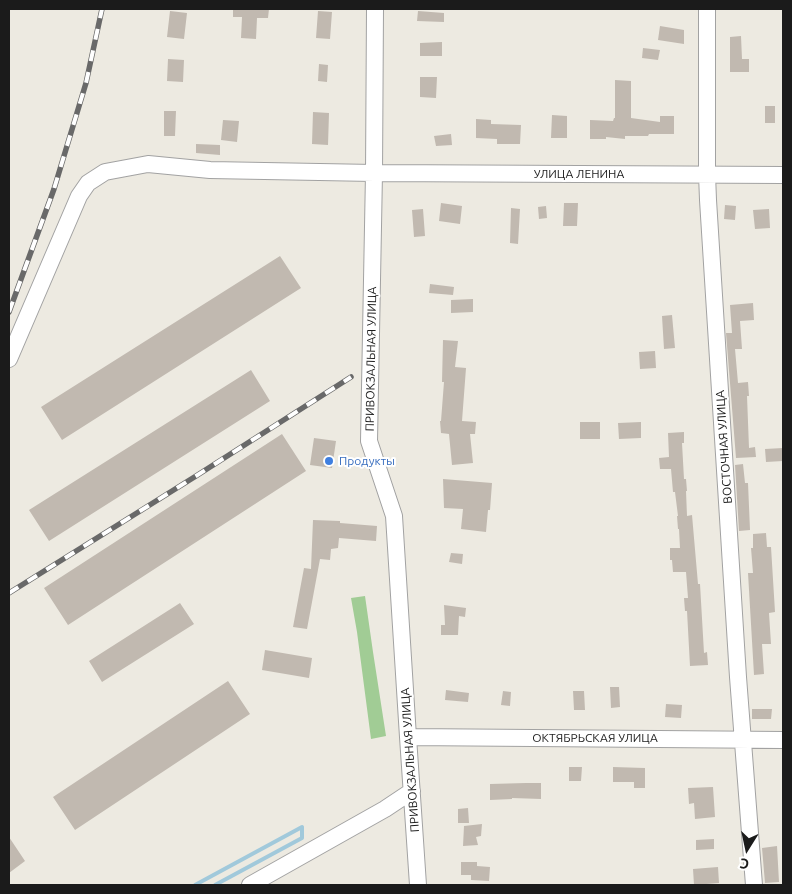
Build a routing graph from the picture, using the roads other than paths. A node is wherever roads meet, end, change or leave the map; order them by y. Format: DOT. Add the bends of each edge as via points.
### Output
graph roads {
  1 [pos="376,9"];
  2 [pos="707,9"];
  3 [pos="374,173"];
  4 [pos="707,174"];
  5 [pos="783,175"];
  6 [pos="9,359"];
  7 [pos="408,737"];
  8 [pos="743,739"];
  9 [pos="783,740"];
  10 [pos="412,791"];
  11 [pos="250,885"];
  12 [pos="418,885"];
  13 [pos="754,885"];
  1 -- 3 [label="street, ПРИВОКЗАЛЬНАЯ УЛИЦА"];
  2 -- 4 [label="street, ВОСТОЧНАЯ УЛИЦА"];
  3 -- 4 [label="street, УЛИЦА ЛЕНИНА"];
  3 -- 6 [label="street, УЛИЦА ЛЕНИНА" via="210,170 148,164 105,172 88,183 79,196"];
  3 -- 7 [label="street, ПРИВОКЗАЛЬНАЯ УЛИЦА" via="369,441 394,516"];
  4 -- 5 [label="street, УЛИЦА ЛЕНИНА"];
  4 -- 8 [label="street, ВОСТОЧНАЯ УЛИЦА"];
  7 -- 8 [label="street, ОКТЯБРЬСКАЯ УЛИЦА"];
  7 -- 10 [label="street, ПРИВОКЗАЛЬНАЯ УЛИЦА"];
  8 -- 9 [label="street, ОКТЯБРЬСКАЯ УЛИЦА"];
  8 -- 13 [label="street, ВОСТОЧНАЯ УЛИЦА"];
  10 -- 11 [label="street"];
  10 -- 12 [label="street, ПРИВОКЗАЛЬНАЯ УЛИЦА"];
}
